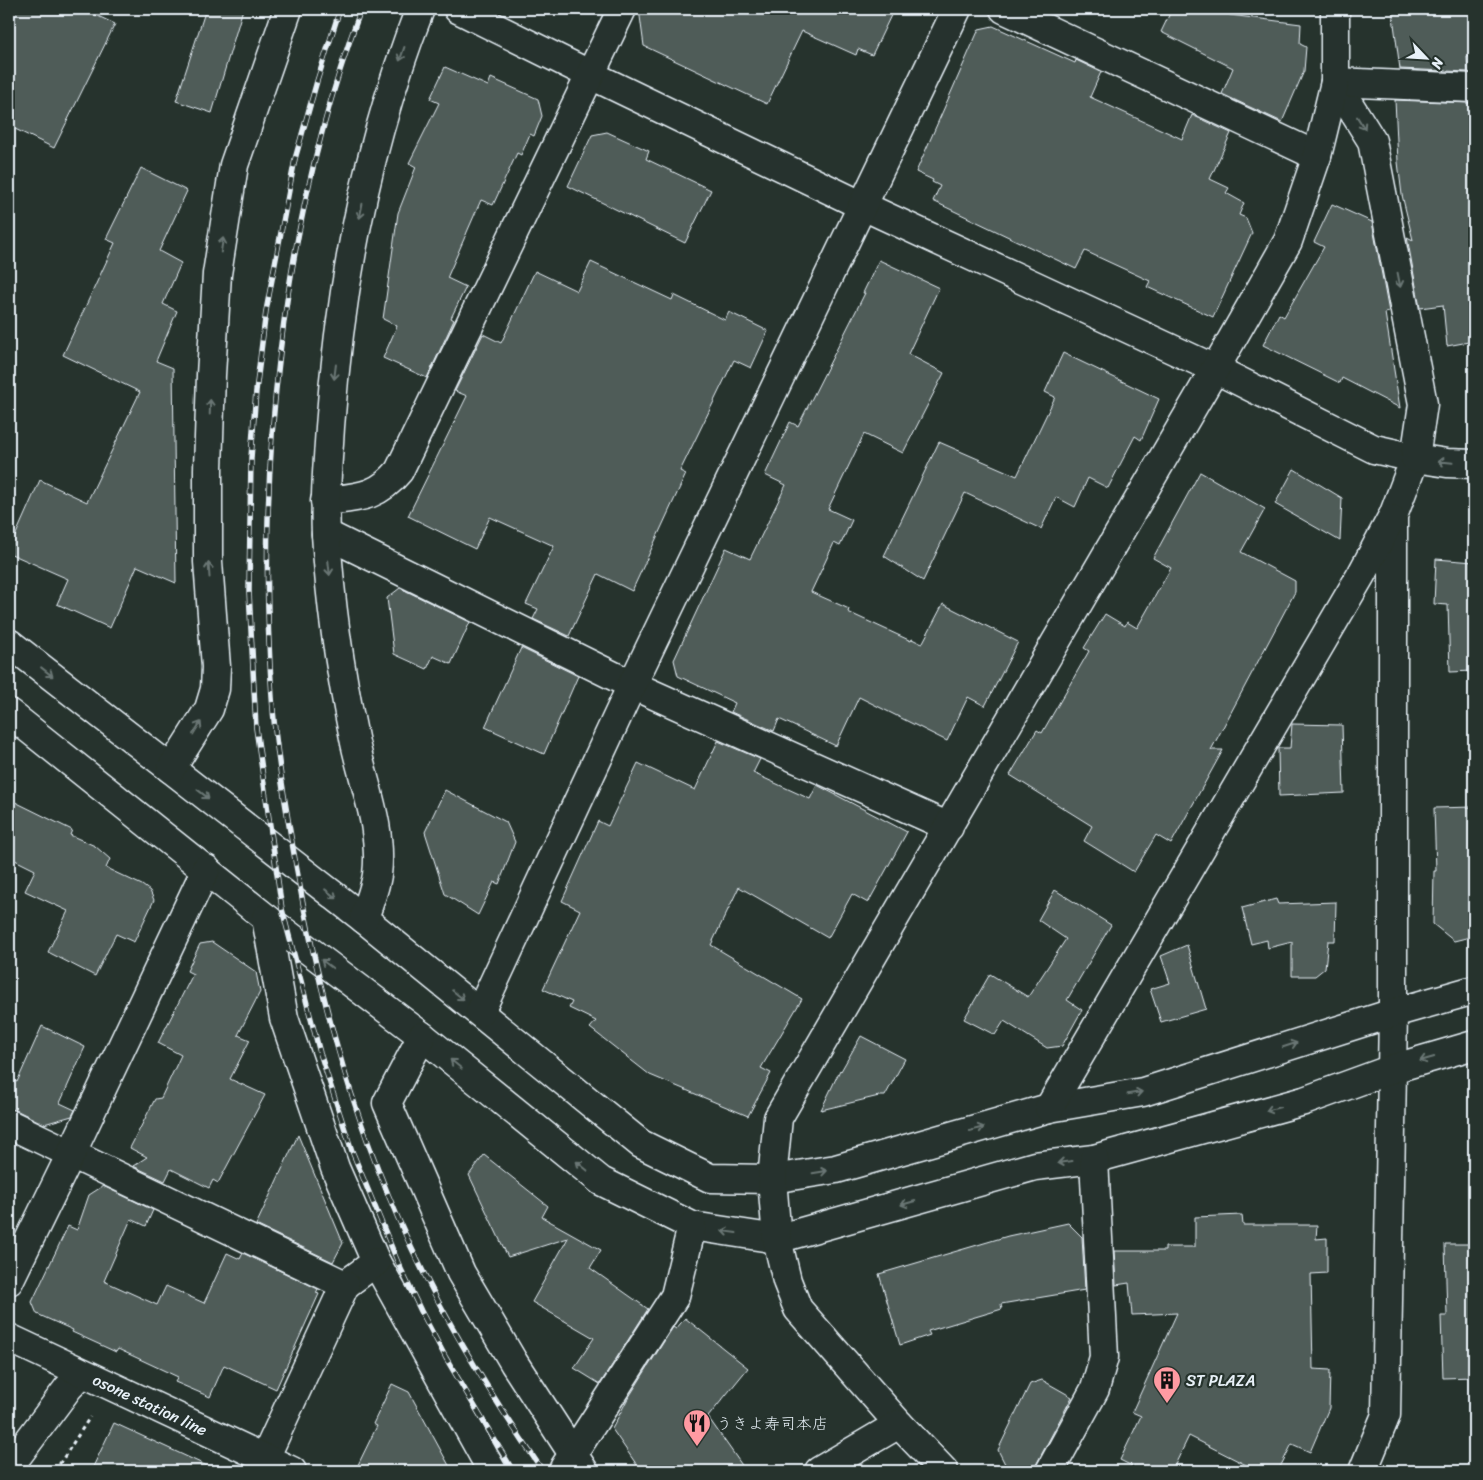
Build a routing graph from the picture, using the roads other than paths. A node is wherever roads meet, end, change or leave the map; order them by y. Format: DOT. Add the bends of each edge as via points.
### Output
graph roads {
  1 [pos="288,9"];
  2 [pos="420,9"];
  3 [pos="458,9"];
  4 [pos="622,9"];
  5 [pos="957,9"];
  6 [pos="1004,9"];
  7 [pos="1335,9"];
  8 [pos="591,75"];
  9 [pos="1335,82"];
  10 [pos="1474,88"];
  11 [pos="1317,156"];
  12 [pos="861,205"];
  13 [pos="1215,369"];
  14 [pos="1415,458"];
  15 [pos="1474,464"];
  16 [pos="325,501"];
  17 [pos="1393,516"];
  18 [pos="326,534"];
  19 [pos="9,642"];
  20 [pos="632,685"];
  21 [pos="9,713"];
  22 [pos="171,769"];
  23 [pos="949,826"];
  24 [pos="206,869"];
  25 [pos="266,918"];
  26 [pos="364,920"];
  27 [pos="1474,990"];
  28 [pos="480,1012"];
  29 [pos="1393,1013"];
  30 [pos="422,1036"];
  31 [pos="1474,1045"];
  32 [pos="1392,1069"];
  33 [pos="1048,1108"];
  34 [pos="9,1124"];
  35 [pos="71,1154"];
  36 [pos="1094,1159"];
  37 [pos="772,1179"];
  38 [pos="692,1226"];
  39 [pos="777,1239"];
  40 [pos="376,1262"];
  41 [pos="9,1280"];
  42 [pos="345,1285"];
  43 [pos="9,1338"];
  44 [pos="82,1373"];
  45 [pos="899,1424"];
  46 [pos="265,1458"];
  47 [pos="9,1462"];
  48 [pos="573,1466"];
  49 [pos="1366,1470"];
  50 [pos="292,1471"];
  51 [pos="492,1471"];
  52 [pos="819,1471"];
  53 [pos="944,1471"];
  54 [pos="1050,1471"];
  22 -- 1 [label="street, one-way" via="209,709 215,689 208,562 208,468 217,274 234,165"];
  2 -- 16 [label="street, one-way" via="402,55 377,138 345,290 332,396"];
  3 -- 8 [label="street"];
  4 -- 8 [label="street"];
  5 -- 12 [label="street"];
  6 -- 11 [label="street"];
  7 -- 9 [label="street"];
  8 -- 12 [label="street"];
  8 -- 16 [label="street" via="399,471 388,484 364,496"];
  9 -- 10 [label="street"];
  9 -- 11 [label="street"];
  9 -- 14 [label="street, one-way" via="1372,141 1423,404"];
  11 -- 13 [label="street" via="1288,241"];
  12 -- 13 [label="street"];
  12 -- 20 [label="street"];
  13 -- 14 [label="street" via="1374,449"];
  13 -- 23 [label="street"];
  15 -- 14 [label="street, one-way"];
  14 -- 17 [label="street"];
  16 -- 18 [label="street"];
  17 -- 29 [label="street"];
  17 -- 33 [label="street"];
  18 -- 20 [label="street"];
  18 -- 26 [label="street, one-way" via="336,640 354,739 378,831 377,875"];
  19 -- 22 [label="street, one-way"];
  20 -- 23 [label="street"];
  20 -- 28 [label="street"];
  21 -- 24 [label="street"];
  22 -- 26 [label="street, one-way"];
  23 -- 37 [label="street" via="778,1118"];
  24 -- 25 [label="street"];
  24 -- 35 [label="street"];
  30 -- 25 [label="street, one-way"];
  25 -- 40 [label="street" via="284,1018 335,1168"];
  26 -- 28 [label="street, one-way"];
  27 -- 29 [label="street"];
  28 -- 37 [label="street" via="642,1144 710,1178"];
  29 -- 32 [label="street"];
  33 -- 29 [label="street, one-way" via="1143,1092"];
  38 -- 30 [label="street, one-way" via="601,1181"];
  30 -- 48 [label="street" via="387,1103 461,1273"];
  31 -- 32 [label="street, one-way"];
  32 -- 36 [label="street, one-way" via="1304,1101"];
  32 -- 49 [label="street" via="1386,1416"];
  37 -- 33 [label="street, one-way" via="836,1169"];
  34 -- 35 [label="street"];
  35 -- 41 [label="street"];
  35 -- 42 [label="street"];
  36 -- 39 [label="street, one-way" via="1035,1166"];
  36 -- 54 [label="street" via="1104,1357 1095,1389"];
  37 -- 39 [label="street"];
  39 -- 38 [label="street, one-way"];
  38 -- 48 [label="street" via="675,1296"];
  39 -- 45 [label="street" via="787,1282 798,1309"];
  40 -- 42 [label="street"];
  40 -- 51 [label="street"];
  42 -- 46 [label="street"];
  43 -- 44 [label="street, osone station line"];
  44 -- 46 [label="street, osone station line"];
  44 -- 47 [label="street" via="12,1464"];
  45 -- 52 [label="street"];
  45 -- 53 [label="street"];
  46 -- 50 [label="street, osone station line"];
}
